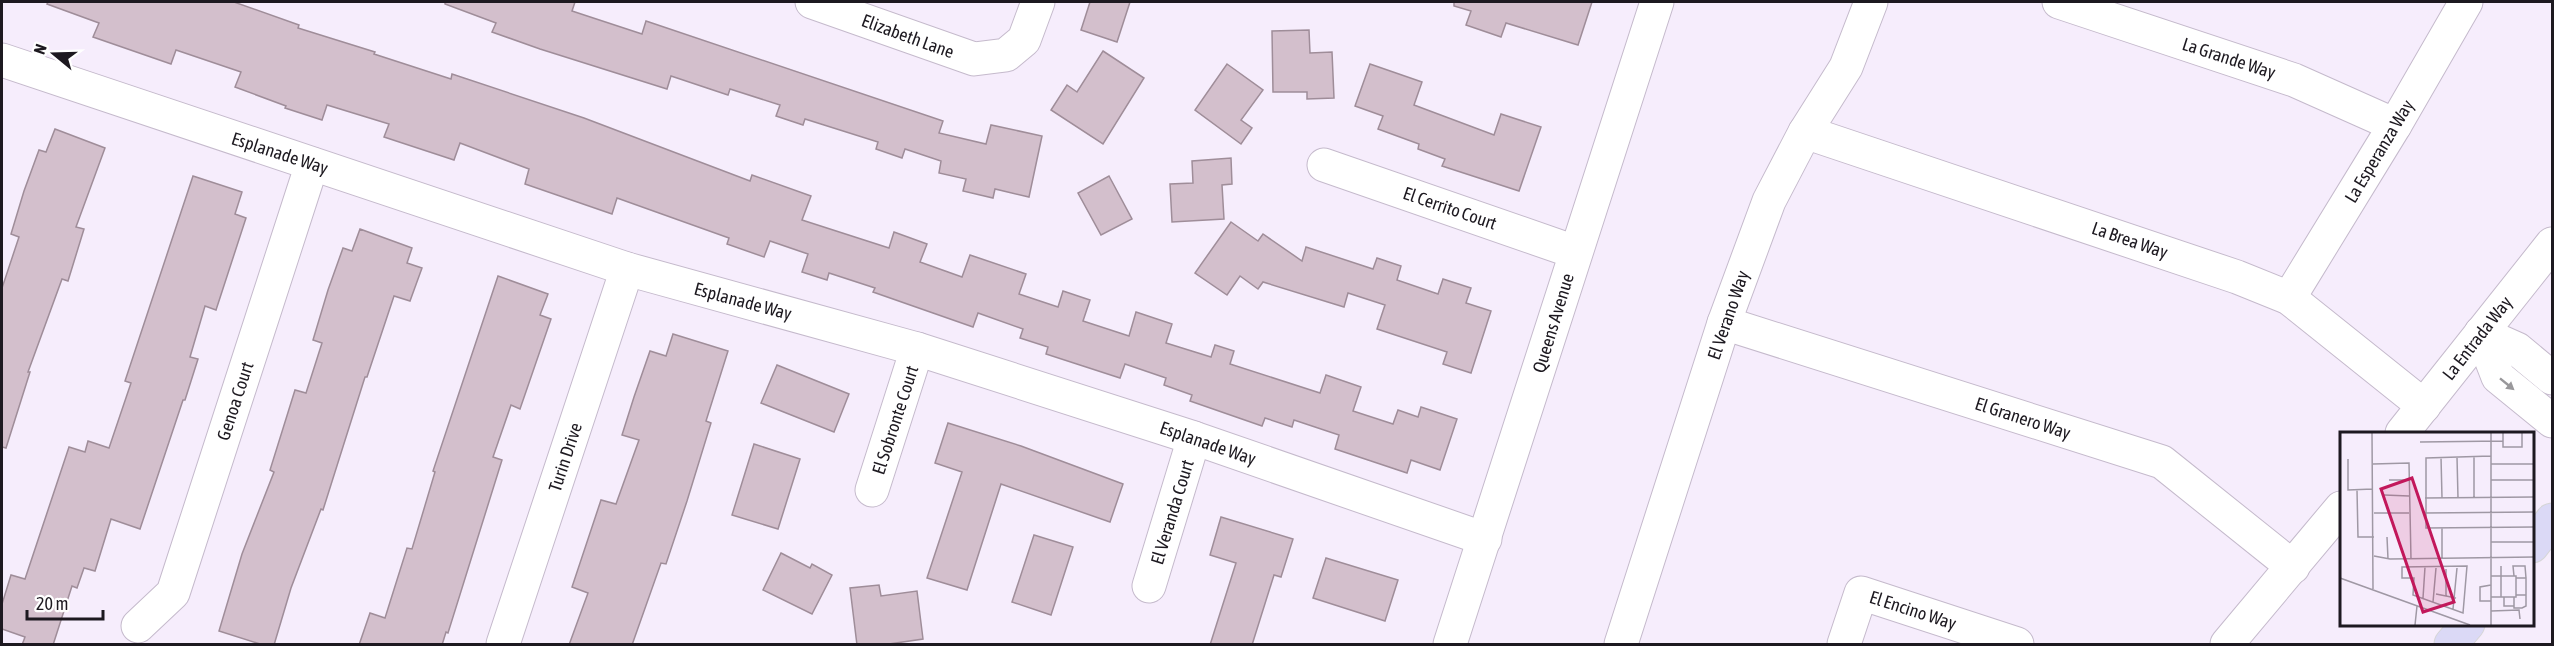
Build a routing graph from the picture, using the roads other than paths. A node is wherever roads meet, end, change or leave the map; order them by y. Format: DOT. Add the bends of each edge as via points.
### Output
graph roads {
  1 [pos="812,2"];
  2 [pos="1038,2"];
  3 [pos="1657,2"];
  4 [pos="1871,2"];
  5 [pos="2059,2"];
  6 [pos="2466,2"];
  7 [pos="4,70"];
  8 [pos="2395,125"];
  9 [pos="1805,132"];
  10 [pos="312,164"];
  11 [pos="1324,165"];
  12 [pos="2553,244"];
  13 [pos="1575,252"];
  14 [pos="627,269"];
  15 [pos="2289,298"];
  16 [pos="1724,323"];
  17 [pos="2481,333"];
  18 [pos="917,349"];
  19 [pos="2553,378"];
  20 [pos="2424,406"];
  21 [pos="2553,421"];
  22 [pos="2403,432"];
  23 [pos="1194,438"];
  24 [pos="872,490"];
  25 [pos="2340,509"];
  26 [pos="2553,520"];
  27 [pos="1485,539"];
  28 [pos="2533,545"];
  29 [pos="2293,567"];
  30 [pos="1149,586"];
  31 [pos="2467,625"];
  32 [pos="138,626"];
  33 [pos="503,645"];
  34 [pos="1450,645"];
  35 [pos="1621,645"];
  36 [pos="1844,645"];
  37 [pos="2017,645"];
  38 [pos="2227,645"];
  39 [pos="2451,645"];
  1 -- 2 [label="street, Elizabeth Lane" via="974,59 1006,55 1024,40"];
  3 -- 13 [label="street, Queens Avenue"];
  4 -- 9 [label="street, El Verano Way" via="1846,67"];
  5 -- 8 [label="street, La Grande Way" via="2294,80"];
  6 -- 8 [label="street, La Esperanza Way"];
  7 -- 10 [label="street, Esplanade Way"];
  8 -- 15 [label="street, La Esperanza Way"];
  9 -- 15 [label="street, La Brea Way" via="2237,276"];
  9 -- 16 [label="street, El Verano Way" via="1769,201"];
  10 -- 14 [label="street, Esplanade Way"];
  10 -- 32 [label="street, Genoa Court" via="173,593"];
  11 -- 13 [label="street, El Cerrito Court"];
  12 -- 17 [label="street, La Entrada Way"];
  13 -- 27 [label="street, Queens Avenue"];
  14 -- 18 [label="street, Esplanade Way"];
  14 -- 33 [label="street, Turin Drive"];
  15 -- 20 [label="street, La Brea Way"];
  16 -- 29 [label="street, El Granero Way" via="2162,462"];
  16 -- 35 [label="street, El Verano Way"];
  17 -- 19 [label="street" via="2517,350"];
  17 -- 20 [label="street, La Entrada Way"];
  17 -- 21 [label="street, one-way" via="2498,377"];
  18 -- 23 [label="street, Esplanade Way"];
  18 -- 24 [label="street, El Sobronte Court"];
  20 -- 22 [label="street, La Entrada Way"];
  23 -- 27 [label="street, Esplanade Way"];
  23 -- 30 [label="street, El Veranda Court"];
  25 -- 29 [label="street"];
  26 -- 28 [label="main road"];
  27 -- 34 [label="street, Queens Avenue"];
  29 -- 38 [label="street"];
  31 -- 39 [label="main road"];
  36 -- 37 [label="street, El Encino Way" via="1861,593"];
}
